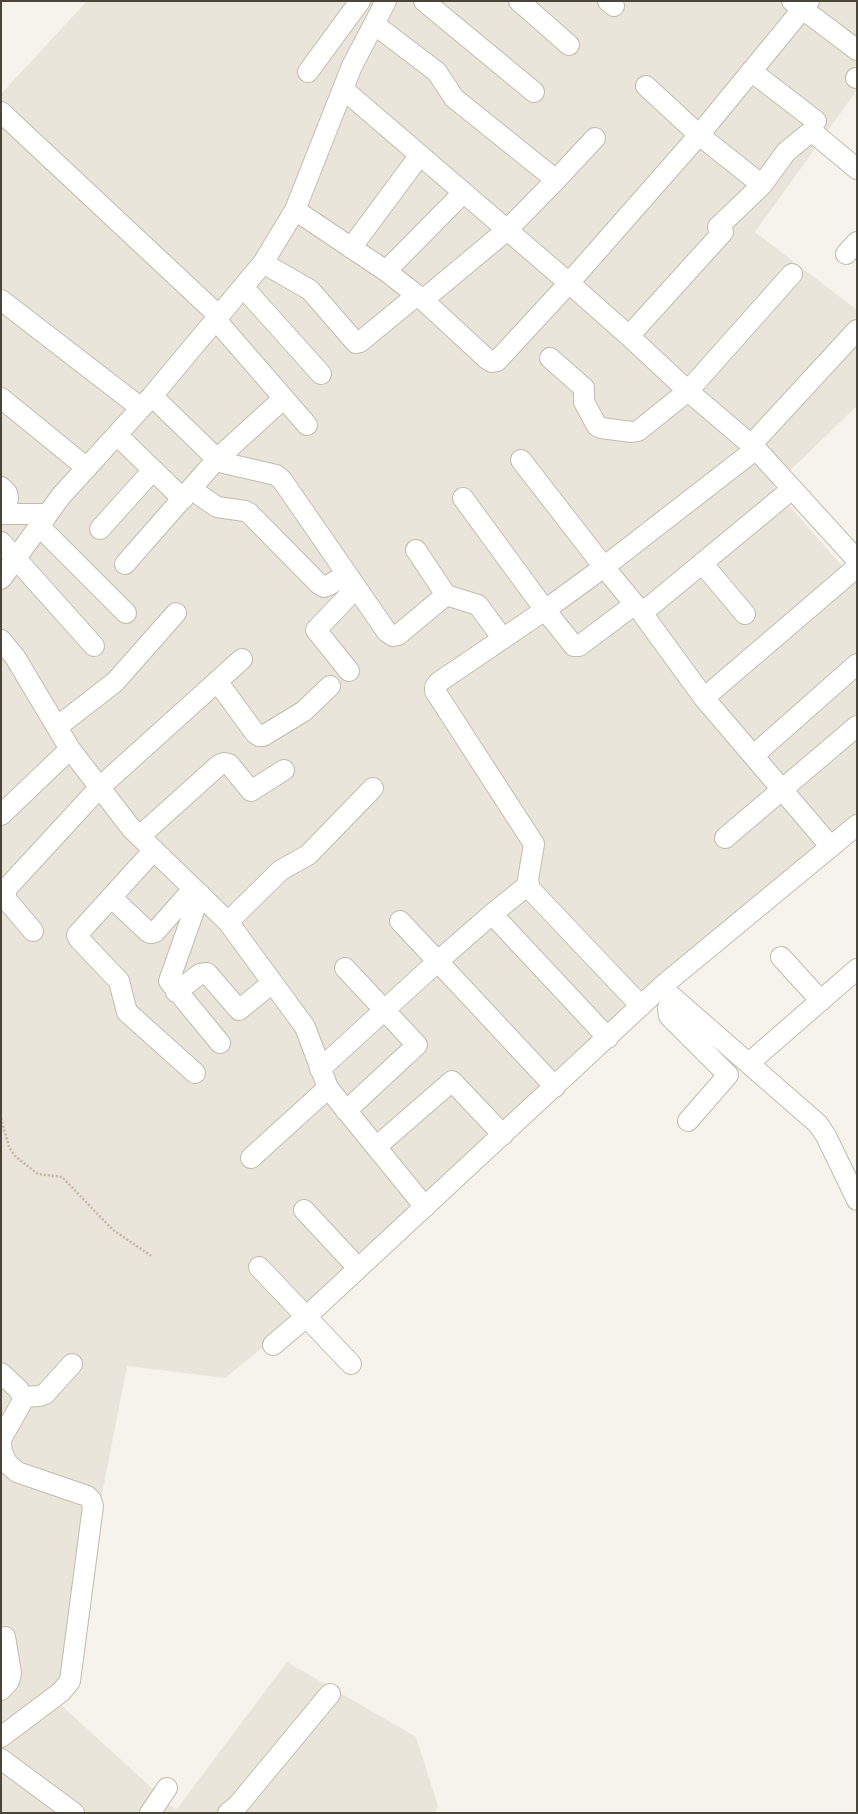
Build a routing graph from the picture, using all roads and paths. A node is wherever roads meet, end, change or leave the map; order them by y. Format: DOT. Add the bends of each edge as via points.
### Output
graph roads {
  1 [pos="360,1"];
  2 [pos="386,1"];
  3 [pos="424,1"];
  4 [pos="518,1"];
  5 [pos="801,4"];
  6 [pos="374,24"];
  7 [pos="569,45"];
  8 [pos="857,50"];
  9 [pos="751,71"];
  10 [pos="308,72"];
  11 [pos="646,86"];
  12 [pos="343,89"];
  13 [pos="534,92"];
  14 [pos="1,112"];
  15 [pos="816,121"];
  16 [pos="699,135"];
  17 [pos="594,138"];
  18 [pos="420,155"];
  19 [pos="857,170"];
  20 [pos="556,180"];
  21 [pos="762,185"];
  22 [pos="463,193"];
  23 [pos="295,210"];
  24 [pos="507,230"];
  25 [pos="351,248"];
  26 [pos="263,263"];
  27 [pos="386,271"];
  28 [pos="792,274"];
  29 [pos="569,283"];
  30 [pos="243,287"];
  31 [pos="420,297"];
  32 [pos="1,300"];
  33 [pos="217,318"];
  34 [pos="857,330"];
  35 [pos="629,336"];
  36 [pos="550,358"];
  37 [pos="321,374"];
  38 [pos="688,391"];
  39 [pos="1,398"];
  40 [pos="283,398"];
  41 [pos="147,402"];
  42 [pos="307,425"];
  43 [pos="117,435"];
  44 [pos="754,447"];
  45 [pos="217,459"];
  46 [pos="521,460"];
  47 [pos="87,468"];
  48 [pos="153,470"];
  49 [pos="1,487"];
  50 [pos="792,489"];
  51 [pos="187,494"];
  52 [pos="463,498"];
  53 [pos="3,514"];
  54 [pos="44,520"];
  55 [pos="100,529"];
  56 [pos="1,542"];
  57 [pos="416,550"];
  58 [pos="16,558"];
  59 [pos="857,560"];
  60 [pos="702,563"];
  61 [pos="125,564"];
  62 [pos="604,567"];
  63 [pos="857,567"];
  64 [pos="1,579"];
  65 [pos="352,581"];
  66 [pos="446,595"];
  67 [pos="639,608"];
  68 [pos="545,610"];
  69 [pos="126,613"];
  70 [pos="176,613"];
  71 [pos="744,614"];
  72 [pos="503,639"];
  73 [pos="1,640"];
  74 [pos="94,646"];
  75 [pos="242,659"];
  76 [pos="857,664"];
  77 [pos="349,671"];
  78 [pos="217,682"];
  79 [pos="330,686"];
  80 [pos="704,698"];
  81 [pos="857,726"];
  82 [pos="57,727"];
  83 [pos="70,748"];
  84 [pos="754,755"];
  85 [pos="284,770"];
  86 [pos="100,787"];
  87 [pos="372,788"];
  88 [pos="783,790"];
  89 [pos="1,815"];
  90 [pos="857,825"];
  91 [pos="725,838"];
  92 [pos="147,843"];
  93 [pos="831,847"];
  94 [pos="528,885"];
  95 [pos="197,892"];
  96 [pos="111,897"];
  97 [pos="492,914"];
  98 [pos="228,922"];
  99 [pos="400,922"];
  100 [pos="33,931"];
  101 [pos="781,957"];
  102 [pos="437,962"];
  103 [pos="345,968"];
  104 [pos="857,969"];
  105 [pos="272,982"];
  106 [pos="176,992"];
  107 [pos="668,993"];
  108 [pos="821,1001"];
  109 [pos="641,1006"];
  110 [pos="384,1011"];
  111 [pos="608,1038"];
  112 [pos="220,1043"];
  113 [pos="749,1063"];
  114 [pos="320,1069"];
  115 [pos="195,1073"];
  116 [pos="555,1087"];
  117 [pos="328,1088"];
  118 [pos="346,1110"];
  119 [pos="1,1118"];
  120 [pos="688,1121"];
  121 [pos="503,1135"];
  122 [pos="376,1147"];
  123 [pos="251,1158"];
  124 [pos="857,1200"];
  125 [pos="425,1207"];
  126 [pos="304,1210"];
  127 [pos="153,1256"];
  128 [pos="260,1267"];
  129 [pos="358,1268"];
  130 [pos="306,1317"];
  131 [pos="273,1346"];
  132 [pos="72,1364"];
  133 [pos="351,1364"];
  134 [pos="1,1373"];
  135 [pos="23,1397"];
  136 [pos="1,1439"];
  137 [pos="1,1443"];
  138 [pos="5,1637"];
  139 [pos="1,1690"];
  140 [pos="330,1694"];
  141 [pos="1,1737"];
  142 [pos="1,1759"];
  143 [pos="167,1788"];
  144 [pos="74,1813"];
  145 [pos="150,1813"];
  146 [pos="228,1813"];
  1 -- 10 [label="street"];
  2 -- 6 [label="street"];
  3 -- 13 [label="street"];
  4 -- 7 [label="street"];
  5 -- 8 [label="street"];
  5 -- 9 [label="street"];
  6 -- 12 [label="street"];
  6 -- 20 [label="street" via="437,72 454,98"];
  9 -- 15 [label="street"];
  9 -- 16 [label="street"];
  11 -- 16 [label="street"];
  12 -- 18 [label="street"];
  12 -- 23 [label="street"];
  14 -- 33 [label="street"];
  16 -- 21 [label="street"];
  16 -- 29 [label="street"];
  17 -- 20 [label="street"];
  18 -- 22 [label="street"];
  18 -- 25 [label="street"];
  19 -- 21 [label="street" via="815,134 808,134 786,152"];
  20 -- 24 [label="street"];
  21 -- 35 [label="street"];
  22 -- 24 [label="street"];
  22 -- 27 [label="street"];
  23 -- 25 [label="street"];
  23 -- 26 [label="street"];
  24 -- 29 [label="street"];
  24 -- 31 [label="street"];
  25 -- 27 [label="street"];
  26 -- 30 [label="street"];
  26 -- 31 [label="street" via="310,290 356,343"];
  27 -- 31 [label="street"];
  28 -- 38 [label="street"];
  29 -- 31 [label="street" via="497,361 492,362"];
  29 -- 35 [label="street"];
  30 -- 33 [label="street"];
  30 -- 37 [label="street"];
  32 -- 41 [label="street"];
  33 -- 40 [label="street"];
  33 -- 41 [label="street"];
  34 -- 44 [label="street"];
  35 -- 38 [label="street"];
  36 -- 38 [label="street" via="584,388 584,402 594,422 601,428 638,431"];
  38 -- 44 [label="street"];
  39 -- 47 [label="street"];
  40 -- 42 [label="street"];
  40 -- 45 [label="street"];
  41 -- 43 [label="street"];
  41 -- 45 [label="street"];
  43 -- 47 [label="street"];
  43 -- 48 [label="street"];
  44 -- 50 [label="street"];
  44 -- 62 [label="street"];
  45 -- 51 [label="street"];
  45 -- 65 [label="street" via="224,463 276,475 282,480"];
  46 -- 62 [label="street"];
  47 -- 54 [label="street"];
  48 -- 51 [label="street"];
  48 -- 55 [label="street"];
  49 -- 53 [label="street" via="8,498"];
  50 -- 59 [label="street"];
  50 -- 60 [label="street"];
  51 -- 61 [label="street"];
  51 -- 65 [label="street" via="217,507 249,513 324,587"];
  52 -- 68 [label="street"];
  53 -- 54 [label="street"];
  54 -- 58 [label="street"];
  54 -- 69 [label="street"];
  56 -- 58 [label="street"];
  57 -- 66 [label="street"];
  58 -- 64 [label="street"];
  58 -- 74 [label="street"];
  60 -- 67 [label="street"];
  60 -- 71 [label="street"];
  62 -- 67 [label="street"];
  62 -- 68 [label="street"];
  63 -- 80 [label="street"];
  65 -- 66 [label="street" via="392,636 398,635"];
  65 -- 77 [label="street" via="316,630"];
  66 -- 72 [label="street" via="478,604"];
  67 -- 68 [label="street" via="576,647"];
  67 -- 80 [label="street"];
  68 -- 72 [label="street"];
  70 -- 82 [label="street" via="115,682"];
  72 -- 94 [label="street" via="439,682 435,691 531,839 533,850"];
  73 -- 82 [label="street" via="15,657"];
  75 -- 78 [label="street"];
  76 -- 84 [label="street"];
  78 -- 79 [label="street" via="259,736 304,711"];
  78 -- 86 [label="street"];
  80 -- 84 [label="street"];
  81 -- 88 [label="street"];
  82 -- 83 [label="street"];
  83 -- 86 [label="street"];
  83 -- 89 [label="street"];
  84 -- 88 [label="street"];
  85 -- 92 [label="street" via="251,791 229,764 219,765"];
  86 -- 92 [label="street"];
  86 -- 100 [label="street" via="7,888 6,898"];
  87 -- 98 [label="street" via="308,855 282,870"];
  88 -- 91 [label="street"];
  88 -- 93 [label="street"];
  90 -- 93 [label="street"];
  92 -- 95 [label="street"];
  92 -- 96 [label="street"];
  93 -- 107 [label="street"];
  94 -- 97 [label="street"];
  94 -- 109 [label="street"];
  95 -- 96 [label="street" via="151,933"];
  95 -- 98 [label="street"];
  95 -- 106 [label="street" via="169,981"];
  96 -- 115 [label="street" via="77,935 119,981 127,1012"];
  97 -- 102 [label="street"];
  97 -- 111 [label="street"];
  98 -- 105 [label="street"];
  99 -- 102 [label="street"];
  101 -- 108 [label="street"];
  102 -- 110 [label="street"];
  102 -- 116 [label="street"];
  103 -- 110 [label="street"];
  104 -- 108 [label="street"];
  105 -- 106 [label="street" via="239,1010 207,973 200,974"];
  105 -- 114 [label="street" via="308,1033"];
  106 -- 112 [label="street"];
  107 -- 109 [label="street"];
  107 -- 113 [label="street"];
  107 -- 120 [label="street" via="669,1016 728,1075"];
  108 -- 113 [label="street"];
  109 -- 111 [label="street"];
  110 -- 114 [label="street"];
  110 -- 118 [label="street" via="417,1045"];
  111 -- 116 [label="street"];
  113 -- 124 [label="street" via="818,1124"];
  114 -- 117 [label="street"];
  116 -- 121 [label="street"];
  117 -- 118 [label="street"];
  117 -- 123 [label="street"];
  118 -- 122 [label="street"];
  119 -- 127 [label="path" via="9,1147 16,1157 38,1174 62,1177 113,1230"];
  121 -- 122 [label="street" via="452,1081"];
  121 -- 125 [label="street"];
  122 -- 125 [label="street"];
  125 -- 129 [label="street"];
  126 -- 129 [label="street"];
  128 -- 130 [label="street"];
  129 -- 130 [label="street"];
  130 -- 131 [label="street"];
  130 -- 133 [label="street"];
  132 -- 135 [label="street" via="45,1394"];
  134 -- 135 [label="street"];
  135 -- 136 [label="street" via="22,1404"];
  137 -- 141 [label="street" via="7,1463 17,1472 87,1496 93,1506 70,1681 61,1692"];
  138 -- 139 [label="street" via="11,1673 9,1681"];
  140 -- 146 [label="street" via="238,1805"];
  142 -- 144 [label="street"];
  143 -- 145 [label="street"];
}
